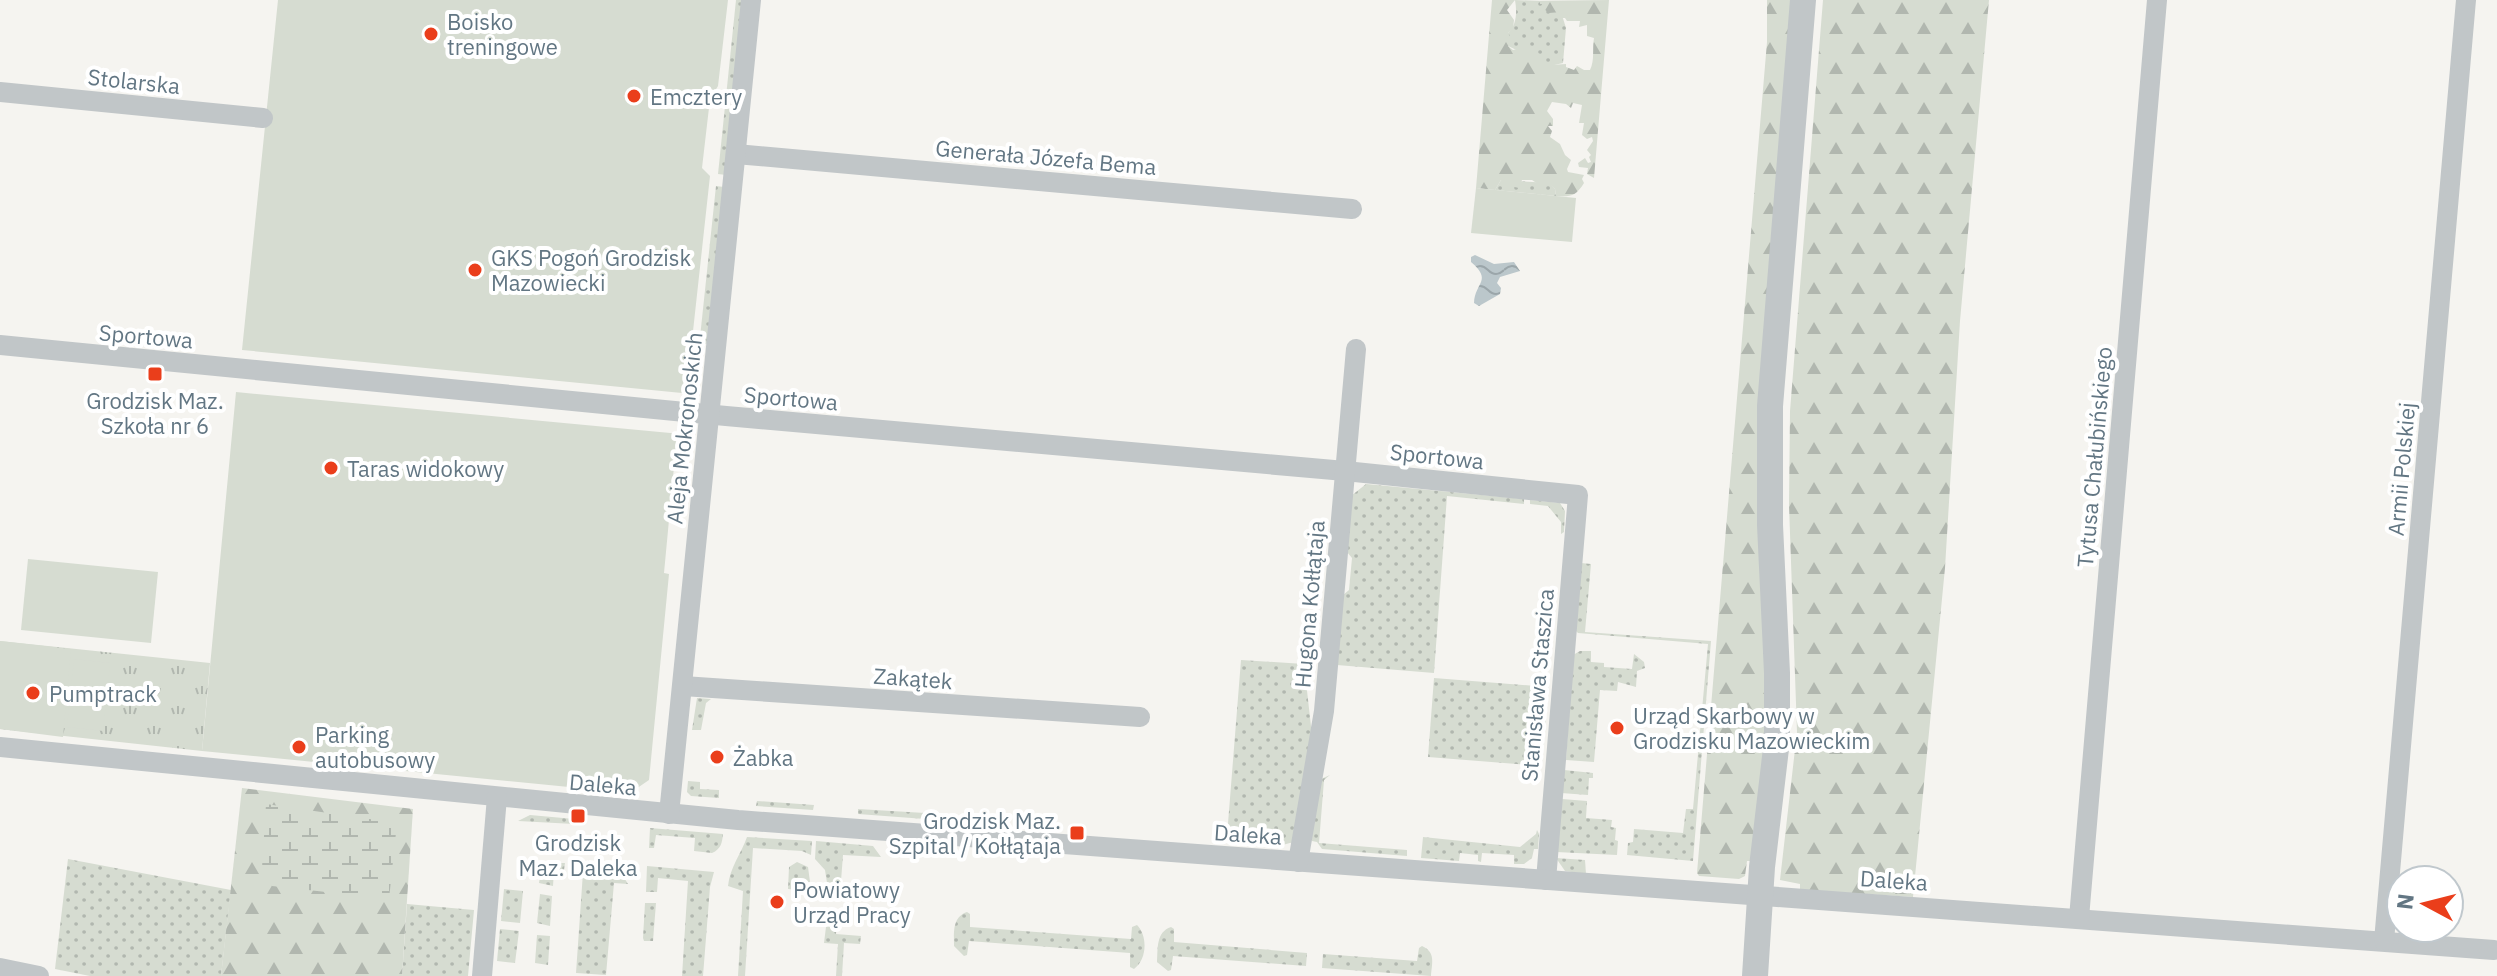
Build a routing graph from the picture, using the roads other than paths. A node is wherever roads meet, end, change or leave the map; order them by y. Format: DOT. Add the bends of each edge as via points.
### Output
graph roads {
  1 [pos="751,0"];
  2 [pos="1803,0"];
  3 [pos="2157,0"];
  4 [pos="2466,0"];
  5 [pos="0,92"];
  6 [pos="263,118"];
  7 [pos="736,154"];
  8 [pos="1352,209"];
  9 [pos="0,345"];
  10 [pos="1356,349"];
  11 [pos="710,415"];
  12 [pos="1345,471"];
  13 [pos="1578,495"];
  14 [pos="683,686"];
  15 [pos="1140,717"];
  16 [pos="0,747"];
  17 [pos="497,797"];
  18 [pos="669,814"];
  19 [pos="1298,862"];
  20 [pos="1546,880"];
  21 [pos="1760,896"];
  22 [pos="2079,918"];
  23 [pos="2384,941"];
  24 [pos="2494,950"];
  25 [pos="0,968"];
  26 [pos="39,976"];
  27 [pos="482,976"];
  28 [pos="1755,976"];
  1 -- 7 [label="street, Aleja Mokronoskich"];
  2 -- 21 [label="street" via="1770,406 1778,725"];
  3 -- 22 [label="street, Tytusa Chałubińskiego"];
  4 -- 23 [label="street, Armii Polskiej"];
  5 -- 6 [label="street, Stolarska"];
  7 -- 8 [label="street, Generała Józefa Bema"];
  7 -- 11 [label="street, Aleja Mokronoskich"];
  9 -- 11 [label="street, Sportowa"];
  10 -- 12 [label="street, Hugona Kołłątaja"];
  11 -- 12 [label="street, Sportowa"];
  11 -- 14 [label="street, Aleja Mokronoskich"];
  12 -- 13 [label="street, Sportowa"];
  12 -- 19 [label="street, Hugona Kołłątaja" via="1324,711"];
  13 -- 20 [label="street, Stanisława Staszica"];
  14 -- 15 [label="street, Zakątek"];
  14 -- 18 [label="street, Aleja Mokronoskich"];
  16 -- 17 [label="street, Daleka"];
  17 -- 18 [label="street, Daleka"];
  17 -- 27 [label="street"];
  18 -- 19 [label="street, Daleka"];
  19 -- 20 [label="street, Daleka"];
  20 -- 21 [label="street, Daleka"];
  21 -- 22 [label="street, Daleka"];
  21 -- 28 [label="street"];
  22 -- 23 [label="street, Daleka"];
  23 -- 24 [label="street, Daleka"];
  25 -- 26 [label="street"];
}
